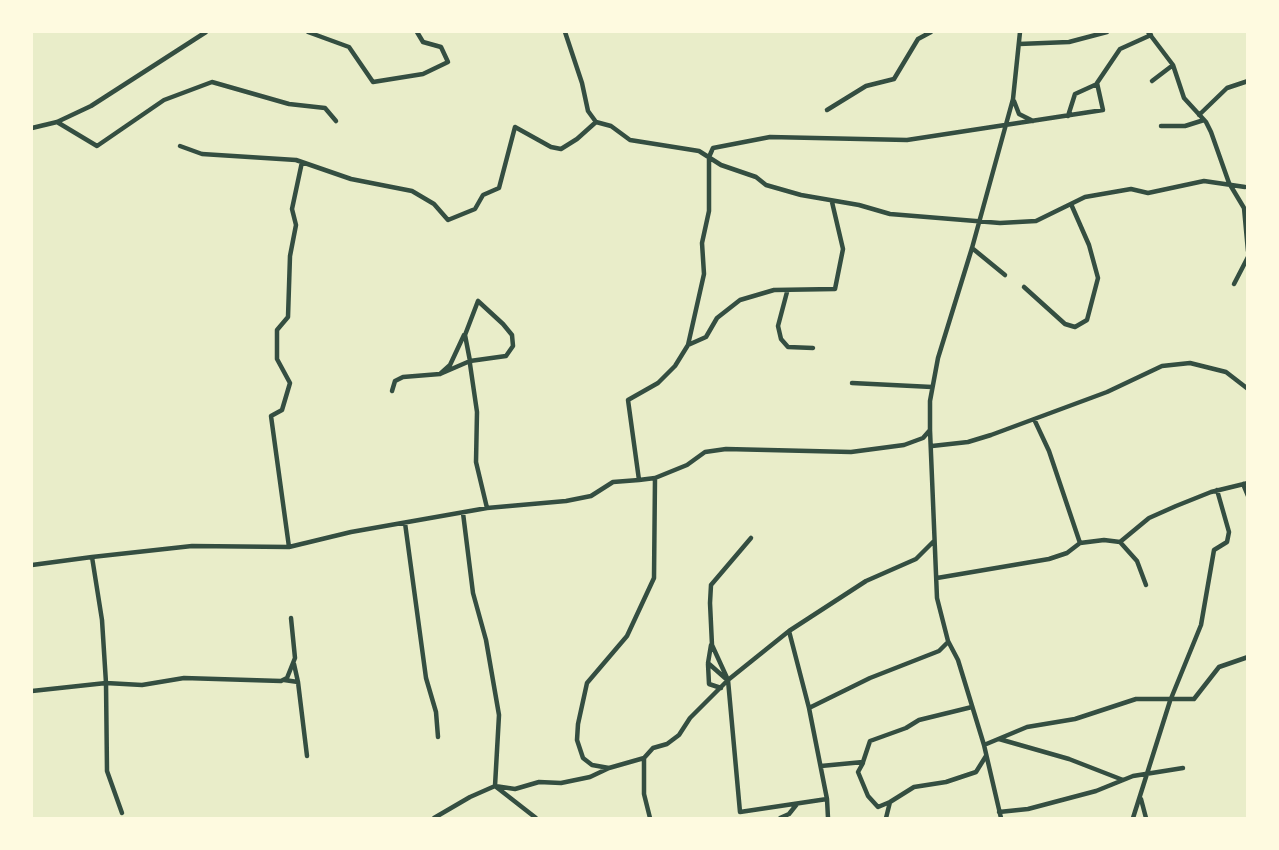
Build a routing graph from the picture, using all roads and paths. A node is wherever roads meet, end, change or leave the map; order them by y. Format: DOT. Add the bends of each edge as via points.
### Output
graph roads {
  1 [pos="206,32"];
  2 [pos="308,32"];
  3 [pos="417,32"];
  4 [pos="565,32"];
  5 [pos="931,32"];
  6 [pos="1020,32"];
  7 [pos="1107,32"];
  8 [pos="1150,33"];
  9 [pos="1019,44"];
  10 [pos="1173,65"];
  11 [pos="1153,81"];
  12 [pos="1248,81"];
  13 [pos="1097,84"];
  14 [pos="1013,99"];
  15 [pos="827,110"];
  16 [pos="1199,115"];
  17 [pos="1068,116"];
  18 [pos="1204,120"];
  19 [pos="336,121"];
  20 [pos="57,122"];
  21 [pos="596,122"];
  22 [pos="1034,122"];
  23 [pos="1007,124"];
  24 [pos="1161,126"];
  25 [pos="32,128"];
  26 [pos="180,146"];
  27 [pos="709,157"];
  28 [pos="302,162"];
  29 [pos="1229,183"];
  30 [pos="1245,187"];
  31 [pos="832,201"];
  32 [pos="1071,204"];
  33 [pos="1246,210"];
  34 [pos="980,221"];
  35 [pos="972,248"];
  36 [pos="1247,249"];
  37 [pos="1248,257"];
  38 [pos="1005,275"];
  39 [pos="1234,284"];
  40 [pos="1024,287"];
  41 [pos="787,292"];
  42 [pos="465,335"];
  43 [pos="688,345"];
  44 [pos="813,348"];
  45 [pos="470,361"];
  46 [pos="440,374"];
  47 [pos="852,383"];
  48 [pos="932,387"];
  49 [pos="1248,389"];
  50 [pos="392,391"];
  51 [pos="1034,419"];
  52 [pos="930,430"];
  53 [pos="932,446"];
  54 [pos="655,478"];
  55 [pos="639,480"];
  56 [pos="1245,484"];
  57 [pos="1216,490"];
  58 [pos="1248,496"];
  59 [pos="487,508"];
  60 [pos="463,513"];
  61 [pos="405,523"];
  62 [pos="751,538"];
  63 [pos="934,540"];
  64 [pos="1120,542"];
  65 [pos="1080,543"];
  66 [pos="289,547"];
  67 [pos="92,557"];
  68 [pos="32,565"];
  69 [pos="937,578"];
  70 [pos="1146,585"];
  71 [pos="292,618"];
  72 [pos="789,631"];
  73 [pos="948,641"];
  74 [pos="712,645"];
  75 [pos="1248,657"];
  76 [pos="293,663"];
  77 [pos="708,663"];
  78 [pos="284,680"];
  79 [pos="728,680"];
  80 [pos="298,682"];
  81 [pos="106,683"];
  82 [pos="722,688"];
  83 [pos="32,691"];
  84 [pos="1170,701"];
  85 [pos="972,706"];
  86 [pos="809,708"];
  87 [pos="438,737"];
  88 [pos="998,739"];
  89 [pos="984,745"];
  90 [pos="307,756"];
  91 [pos="986,756"];
  92 [pos="644,758"];
  93 [pos="863,762"];
  94 [pos="821,766"];
  95 [pos="609,768"];
  96 [pos="1183,768"];
  97 [pos="1145,774"];
  98 [pos="1124,780"];
  99 [pos="495,786"];
  100 [pos="1140,798"];
  101 [pos="827,799"];
  102 [pos="890,802"];
  103 [pos="797,803"];
  104 [pos="999,812"];
  105 [pos="122,813"];
  106 [pos="434,818"];
  107 [pos="536,818"];
  108 [pos="650,818"];
  109 [pos="780,818"];
  110 [pos="828,818"];
  111 [pos="886,818"];
  112 [pos="1001,818"];
  113 [pos="1133,818"];
  114 [pos="1146,818"];
  1 -- 20 [label="street" via="91,106"];
  2 -- 3 [label="street" via="349,47 373,82 423,74 448,62 441,47 424,42"];
  4 -- 21 [label="street" via="588,111"];
  5 -- 15 [label="street" via="918,39 894,79 866,86"];
  6 -- 9 [label="street"];
  7 -- 9 [label="street" via="1069,42"];
  8 -- 10 [label="street"];
  8 -- 13 [label="street" via="1120,49"];
  9 -- 14 [label="street"];
  10 -- 11 [label="street"];
  10 -- 16 [label="street" via="1184,98"];
  12 -- 16 [label="street" via="1227,88"];
  13 -- 17 [label="street" via="1075,94"];
  13 -- 17 [label="street" via="1103,110"];
  14 -- 22 [label="street" via="1019,114"];
  14 -- 23 [label="street"];
  16 -- 18 [label="street"];
  17 -- 22 [label="street"];
  18 -- 24 [label="street"];
  18 -- 29 [label="street"];
  19 -- 20 [label="street" via="325,108 289,104 212,82 164,100 97,146"];
  20 -- 25 [label="street"];
  21 -- 27 [label="street" via="630,140 699,151"];
  21 -- 28 [label="street" via="561,149 514,127 499,188 483,195 474,209 448,220 434,204 412,191 351,179"];
  22 -- 23 [label="street"];
  23 -- 27 [label="street" via="890,142 755,139 718,145"];
  23 -- 34 [label="street"];
  26 -- 28 [label="street" via="201,154"];
  27 -- 31 [label="street" via="766,185"];
  27 -- 43 [label="street" via="704,274"];
  28 -- 66 [label="street" via="292,209 296,225 288,317 277,330 277,359 290,383 282,410 271,416"];
  29 -- 30 [label="street"];
  29 -- 32 [label="street" via="1196,181 1148,193 1131,189"];
  29 -- 33 [label="street"];
  31 -- 34 [label="street" via="918,218"];
  31 -- 41 [label="street" via="842,249 835,289"];
  32 -- 34 [label="street" via="1036,220"];
  32 -- 40 [label="street" via="1098,278 1087,320 1075,327 1065,324"];
  33 -- 36 [label="street"];
  34 -- 35 [label="street"];
  35 -- 38 [label="street"];
  35 -- 48 [label="street"];
  37 -- 39 [label="street"];
  41 -- 43 [label="street" via="762,292 736,302 717,318 706,337"];
  41 -- 44 [label="street" via="778,326 781,339 788,347"];
  42 -- 45 [label="street"];
  42 -- 45 [label="street" via="478,301 512,335 513,346 506,356"];
  42 -- 46 [label="street" via="450,365"];
  43 -- 55 [label="street" via="658,383 628,400"];
  45 -- 46 [label="street"];
  45 -- 59 [label="street" via="477,412 476,462"];
  46 -- 50 [label="street" via="403,377"];
  47 -- 48 [label="street"];
  48 -- 52 [label="street"];
  49 -- 51 [label="street" via="1226,372 1190,363 1162,366"];
  51 -- 53 [label="street" via="979,439"];
  51 -- 65 [label="street"];
  52 -- 53 [label="street"];
  52 -- 54 [label="street" via="904,445 851,452 705,452"];
  53 -- 63 [label="street"];
  54 -- 55 [label="street"];
  54 -- 95 [label="street" via="654,578 627,636 587,683 578,723 583,758"];
  55 -- 59 [label="street" via="613,482 578,499"];
  56 -- 57 [label="street"];
  56 -- 58 [label="street"];
  57 -- 64 [label="street" via="1149,518"];
  57 -- 84 [label="street" via="1229,532 1227,542 1214,551 1201,625"];
  59 -- 60 [label="street"];
  60 -- 61 [label="street"];
  60 -- 99 [label="street" via="473,593 498,703"];
  61 -- 66 [label="street"];
  61 -- 87 [label="street"];
  62 -- 74 [label="street" via="711,585"];
  63 -- 69 [label="street"];
  63 -- 72 [label="street" via="916,559 866,581"];
  64 -- 65 [label="street"];
  64 -- 70 [label="street" via="1137,561"];
  65 -- 69 [label="street" via="1049,559"];
  66 -- 67 [label="street" via="192,547"];
  67 -- 68 [label="street"];
  67 -- 81 [label="street"];
  69 -- 73 [label="street"];
  71 -- 76 [label="street"];
  72 -- 79 [label="street"];
  72 -- 86 [label="street"];
  73 -- 85 [label="street"];
  73 -- 86 [label="street" via="939,651"];
  74 -- 77 [label="street"];
  74 -- 79 [label="street"];
  75 -- 84 [label="street" via="1219,667 1195,699"];
  76 -- 78 [label="street"];
  76 -- 80 [label="street"];
  77 -- 79 [label="street"];
  77 -- 82 [label="street" via="709,684"];
  78 -- 80 [label="street"];
  78 -- 81 [label="street" via="184,678 142,685"];
  79 -- 82 [label="street"];
  79 -- 103 [label="street" via="740,812"];
  80 -- 90 [label="street"];
  81 -- 83 [label="street"];
  81 -- 105 [label="street" via="107,771"];
  82 -- 92 [label="street" via="690,718 680,735 653,748"];
  84 -- 88 [label="street" via="1136,699"];
  84 -- 97 [label="street"];
  85 -- 89 [label="street"];
  85 -- 93 [label="street" via="919,720 870,741"];
  86 -- 94 [label="street"];
  88 -- 89 [label="street"];
  88 -- 98 [label="street"];
  89 -- 91 [label="street"];
  91 -- 102 [label="street" via="976,772 914,787"];
  91 -- 104 [label="street"];
  92 -- 95 [label="street"];
  92 -- 108 [label="street" via="644,794"];
  93 -- 94 [label="street"];
  93 -- 102 [label="street" via="858,772 868,796 878,807"];
  94 -- 101 [label="street"];
  95 -- 99 [label="street" via="561,783 539,782 514,789"];
  96 -- 97 [label="street"];
  97 -- 98 [label="street"];
  97 -- 100 [label="street"];
  98 -- 104 [label="street" via="1028,809"];
  99 -- 106 [label="street"];
  99 -- 107 [label="street"];
  100 -- 113 [label="street"];
  100 -- 114 [label="street"];
  101 -- 103 [label="street"];
  101 -- 110 [label="street"];
  102 -- 111 [label="street"];
  103 -- 109 [label="street"];
  104 -- 112 [label="street"];
}
